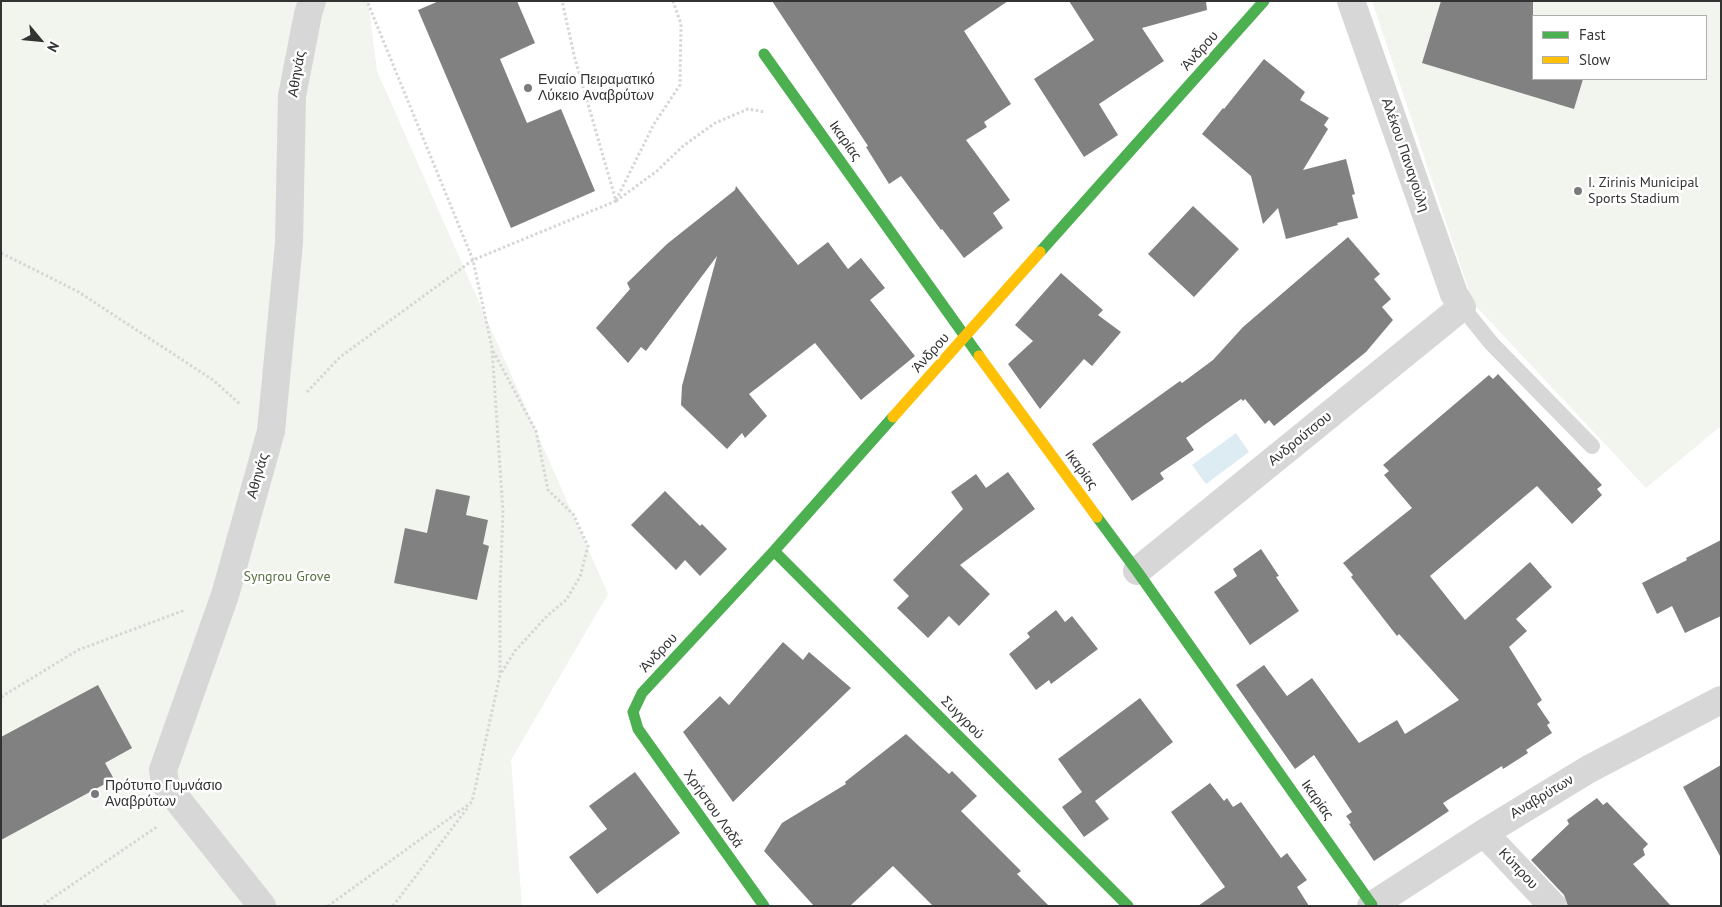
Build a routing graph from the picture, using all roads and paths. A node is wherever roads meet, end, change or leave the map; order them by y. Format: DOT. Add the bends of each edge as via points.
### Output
graph roads {
  1 [pos="312,1"];
  2 [pos="367,1"];
  3 [pos="562,1"];
  4 [pos="673,1"];
  5 [pos="1264,1"];
  6 [pos="1351,1"];
  7 [pos="764,54"];
  8 [pos="812,122"];
  9 [pos="616,201"];
  10 [pos="1,253"];
  11 [pos="472,260"];
  12 [pos="1462,307"];
  13 [pos="965,338"];
  14 [pos="492,348"];
  15 [pos="271,431"];
  16 [pos="1592,446"];
  17 [pos="774,551"];
  18 [pos="1137,571"];
  19 [pos="225,595"];
  20 [pos="500,675"];
  21 [pos="1,697"];
  22 [pos="1721,700"];
  23 [pos="638,729"];
  24 [pos="472,802"];
  25 [pos="184,807"];
  26 [pos="1484,833"];
  27 [pos="1372,905"];
  28 [pos="44,906"];
  29 [pos="262,906"];
  30 [pos="328,906"];
  31 [pos="393,906"];
  32 [pos="764,906"];
  33 [pos="1128,906"];
  34 [pos="1552,906"];
  1 -- 15 [label="street, Αθηνάς" via="292,96 289,243"];
  2 -- 11 [label="path"];
  3 -- 9 [label="path"];
  4 -- 9 [label="path" via="681,24 680,85 654,124"];
  5 -- 13 [label="main road, Άνδρου"];
  6 -- 12 [label="street, Αλέκου Παναγούλη" via="1454,294"];
  7 -- 8 [label="main road, Ικαρίας"];
  8 -- 9 [label="path" via="748,109 714,122"];
  8 -- 13 [label="main road, Ικαρίας"];
  9 -- 11 [label="path"];
  10 -- 15 [label="path" via="77,291 213,380"];
  11 -- 14 [label="path"];
  11 -- 15 [label="path" via="340,357"];
  12 -- 16 [label="lane" via="1492,344"];
  12 -- 18 [label="street, Ανδρούτσου"];
  13 -- 17 [label="main road, Άνδρου"];
  13 -- 18 [label="main road, Ικαρίας"];
  14 -- 20 [label="path" via="503,512"];
  14 -- 20 [label="path" via="536,431 548,490 573,514 588,546 580,577 566,600 515,651"];
  15 -- 19 [label="street, Αθηνάς"];
  17 -- 23 [label="main road, Άνδρου" via="642,692 634,712"];
  17 -- 33 [label="main road, Συγγρού"];
  18 -- 27 [label="main road, Ικαρίας"];
  19 -- 21 [label="path" via="78,650"];
  19 -- 25 [label="street, Αθηνάς" via="163,770 166,783"];
  20 -- 24 [label="path"];
  22 -- 26 [label="street, Αναβρύτων" via="1589,769"];
  23 -- 32 [label="main road, Χρήστου Λαδά"];
  24 -- 30 [label="path"];
  24 -- 31 [label="path"];
  25 -- 28 [label="path"];
  25 -- 29 [label="street, Αθηνάς"];
  26 -- 27 [label="street, Αναβρύτων"];
  26 -- 34 [label="street, Κύπρου"];
}
